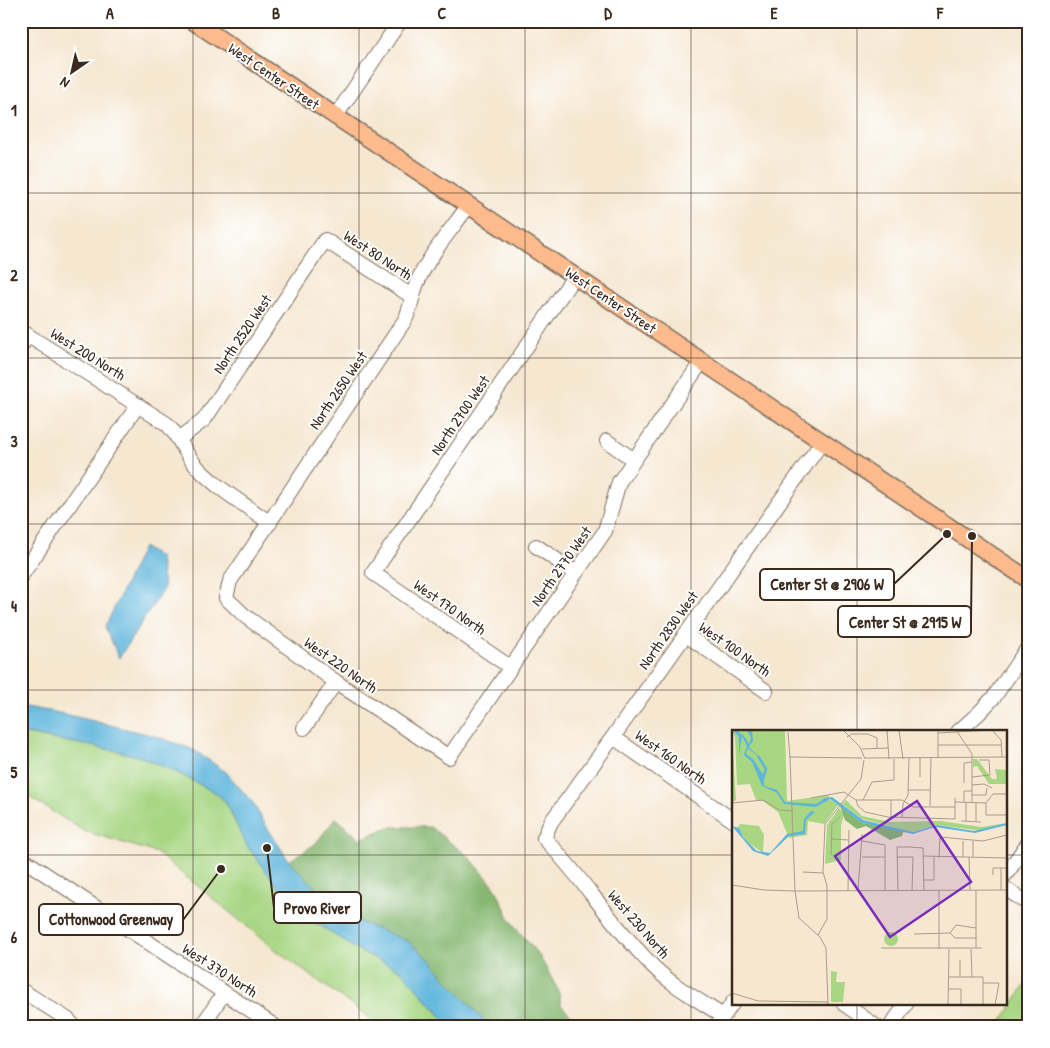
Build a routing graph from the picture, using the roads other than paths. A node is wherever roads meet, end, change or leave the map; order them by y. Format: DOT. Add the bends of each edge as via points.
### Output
graph roads {
  1 [pos="193,21"];
  2 [pos="400,21"];
  3 [pos="335,117"];
  4 [pos="469,205"];
  5 [pos="325,240"];
  6 [pos="575,275"];
  7 [pos="413,297"];
  8 [pos="24,337"];
  9 [pos="702,361"];
  10 [pos="138,405"];
  11 [pos="180,440"];
  12 [pos="606,441"];
  13 [pos="822,442"];
  14 [pos="634,460"];
  15 [pos="270,523"];
  16 [pos="536,546"];
  17 [pos="373,573"];
  18 [pos="576,573"];
  19 [pos="21,576"];
  20 [pos="1029,580"];
  21 [pos="227,590"];
  22 [pos="685,634"];
  23 [pos="1029,646"];
  24 [pos="510,667"];
  25 [pos="336,682"];
  26 [pos="766,691"];
  27 [pos="304,728"];
  28 [pos="960,730"];
  29 [pos="613,737"];
  30 [pos="449,757"];
  31 [pos="732,820"];
  32 [pos="544,838"];
  33 [pos="1029,842"];
  34 [pos="21,858"];
  35 [pos="1008,871"];
  36 [pos="1008,891"];
  37 [pos="1029,904"];
  38 [pos="21,990"];
  39 [pos="224,993"];
  40 [pos="732,1004"];
  41 [pos="847,1006"];
  42 [pos="905,1006"];
  43 [pos="720,1022"];
  44 [pos="75,1027"];
  45 [pos="201,1027"];
  46 [pos="276,1027"];
  47 [pos="877,1027"];
  48 [pos="890,1027"];
  1 -- 3 [label="main road, West Center Street"];
  2 -- 3 [label="street"];
  3 -- 4 [label="main road, West Center Street"];
  4 -- 6 [label="main road, West Center Street"];
  4 -- 7 [label="street, North 2650 West" via="428,263"];
  5 -- 7 [label="street, West 80 North"];
  5 -- 11 [label="street, North 2520 West" via="204,420"];
  6 -- 9 [label="main road, West Center Street"];
  6 -- 17 [label="street, North 2700 West"];
  7 -- 15 [label="street, North 2650 West" via="406,320"];
  8 -- 10 [label="street, West 200 North"];
  9 -- 13 [label="main road, West Center Street"];
  9 -- 14 [label="street, North 2770 West"];
  10 -- 11 [label="street, West 200 North" via="167,424"];
  10 -- 19 [label="street"];
  11 -- 15 [label="street, West 200 North" via="197,467"];
  12 -- 14 [label="street"];
  13 -- 20 [label="main road, West Center Street"];
  13 -- 22 [label="street, North 2830 West"];
  14 -- 18 [label="street, North 2770 West" via="619,482 604,531"];
  15 -- 21 [label="street, North 2650 West"];
  16 -- 18 [label="street"];
  17 -- 24 [label="street, West 170 North"];
  18 -- 24 [label="street, North 2770 West"];
  21 -- 25 [label="street, West 220 North" via="226,598 245,616"];
  22 -- 26 [label="street, West 100 North"];
  22 -- 29 [label="street, North 2830 West"];
  23 -- 28 [label="street" via="994,697"];
  24 -- 30 [label="street, North 2770 West"];
  25 -- 27 [label="street"];
  25 -- 30 [label="street, West 220 North"];
  29 -- 31 [label="street, West 160 North"];
  29 -- 32 [label="street, North 2830 West" via="551,822"];
  32 -- 43 [label="street, West 230 North" via="646,959"];
  33 -- 35 [label="street"];
  34 -- 39 [label="street, West 370 North"];
  36 -- 37 [label="street"];
  38 -- 44 [label="street"];
  39 -- 45 [label="street"];
  39 -- 46 [label="street, West 370 North"];
  40 -- 43 [label="street"];
  41 -- 47 [label="street"];
  42 -- 48 [label="street"];
}
